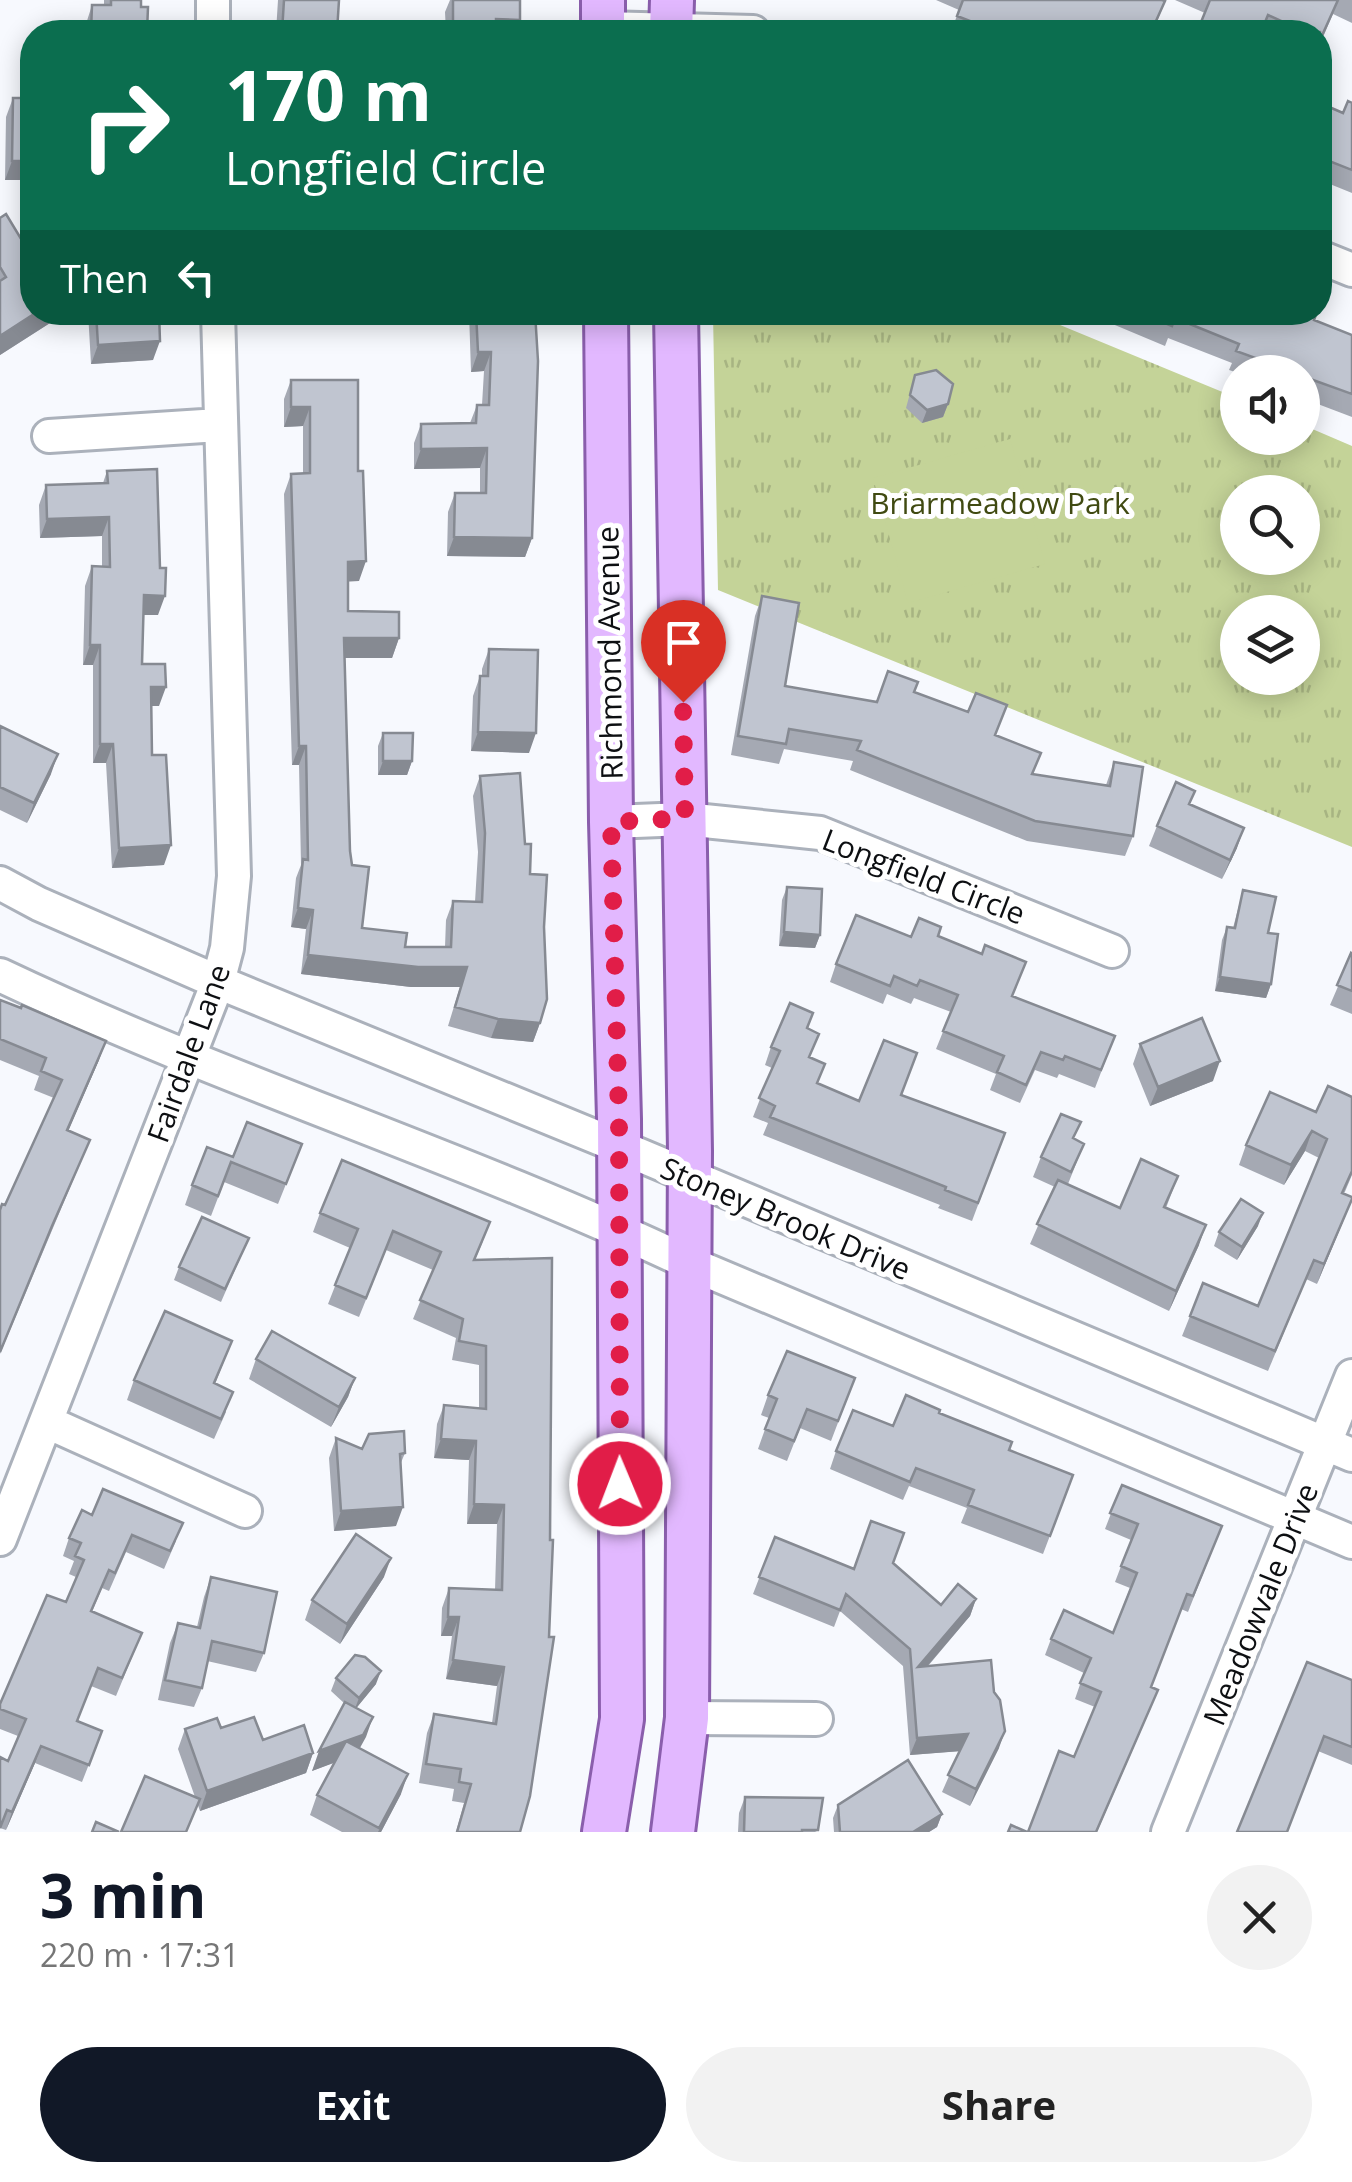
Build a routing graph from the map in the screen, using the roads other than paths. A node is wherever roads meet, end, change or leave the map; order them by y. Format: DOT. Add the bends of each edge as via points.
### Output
graph roads {
  1 [pos="218,325"];
  2 [pos="606,325"];
  3 [pos="676,325"];
  4 [pos="219,425"];
  5 [pos="50,436"];
  6 [pos="685,818"];
  7 [pos="611,822"];
  8 [pos="0,883"];
  9 [pos="1112,951"];
  10 [pos="0,975"];
  11 [pos="218,982"];
  12 [pos="189,1057"];
  13 [pos="618,1146"];
  14 [pos="689,1178"];
  15 [pos="618,1230"];
  16 [pos="689,1264"];
  17 [pos="1352,1376"];
  18 [pos="47,1422"];
  19 [pos="1338,1450"];
  20 [pos="245,1512"];
  21 [pos="1294,1518"];
  22 [pos="0,1539"];
  23 [pos="1352,1542"];
  24 [pos="688,1718"];
  25 [pos="816,1720"];
  26 [pos="604,1832"];
  27 [pos="673,1832"];
  28 [pos="1168,1832"];
  1 -- 4 [label="street, Fairdale Lane"];
  2 -- 7 [label="main road, Richmond Avenue"];
  3 -- 6 [label="main road"];
  4 -- 5 [label="street"];
  4 -- 11 [label="street, Fairdale Lane" via="234,876"];
  6 -- 7 [label="street, Longfield Circle"];
  6 -- 9 [label="street, Longfield Circle" via="820,833"];
  6 -- 14 [label="main road"];
  7 -- 13 [label="main road, Richmond Avenue"];
  8 -- 11 [label="street, Stoney Brook Drive"];
  10 -- 12 [label="street"];
  11 -- 12 [label="street, Fairdale Lane"];
  11 -- 13 [label="street, Stoney Brook Drive"];
  12 -- 15 [label="street"];
  12 -- 18 [label="street, Fairdale Lane"];
  13 -- 14 [label="street, Stoney Brook Drive"];
  13 -- 15 [label="main road, Richmond Avenue"];
  14 -- 16 [label="main road"];
  14 -- 19 [label="street, Stoney Brook Drive"];
  15 -- 16 [label="street"];
  15 -- 26 [label="main road, Richmond Avenue" via="622,1718"];
  16 -- 21 [label="street"];
  16 -- 24 [label="main road"];
  17 -- 19 [label="street, Meadowvale Drive"];
  18 -- 20 [label="street"];
  18 -- 22 [label="street, Fairdale Lane"];
  19 -- 21 [label="street, Meadowvale Drive"];
  21 -- 23 [label="street"];
  21 -- 28 [label="street, Meadowvale Drive"];
  24 -- 25 [label="street"];
  24 -- 27 [label="main road"];
}
